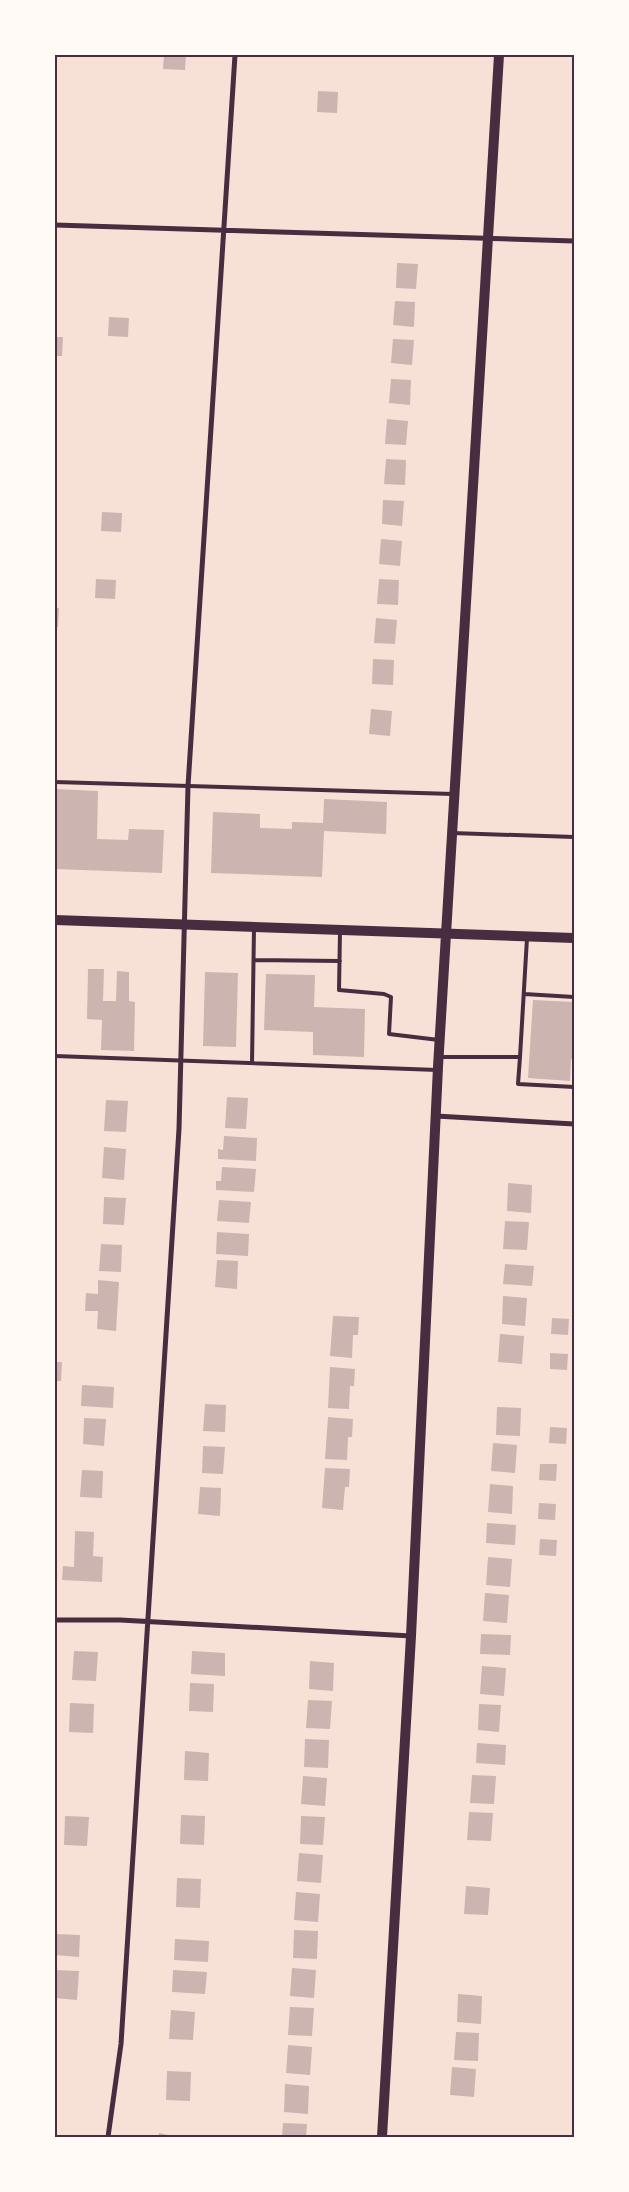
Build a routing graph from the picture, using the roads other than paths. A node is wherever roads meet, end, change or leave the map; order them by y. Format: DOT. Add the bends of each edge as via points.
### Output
graph roads {
  1 [pos="235,55"];
  2 [pos="499,55"];
  3 [pos="55,224"];
  4 [pos="224,229"];
  5 [pos="488,238"];
  6 [pos="574,241"];
  7 [pos="55,782"];
  8 [pos="188,786"];
  9 [pos="454,794"];
  10 [pos="452,832"];
  11 [pos="574,836"];
  12 [pos="55,920"];
  13 [pos="184,924"];
  14 [pos="254,926"];
  15 [pos="340,928"];
  16 [pos="446,932"];
  17 [pos="528,936"];
  18 [pos="574,938"];
  19 [pos="254,960"];
  20 [pos="340,961"];
  21 [pos="524,994"];
  22 [pos="574,997"];
  23 [pos="440,1040"];
  24 [pos="55,1056"];
  25 [pos="439,1057"];
  26 [pos="520,1057"];
  27 [pos="181,1060"];
  28 [pos="252,1063"];
  29 [pos="438,1070"];
  30 [pos="574,1088"];
  31 [pos="436,1116"];
  32 [pos="574,1124"];
  33 [pos="55,1620"];
  34 [pos="148,1622"];
  35 [pos="412,1636"];
  36 [pos="108,2137"];
  37 [pos="382,2137"];
  1 -- 4 [label="street"];
  2 -- 5 [label="main road"];
  3 -- 4 [label="street"];
  4 -- 5 [label="street"];
  4 -- 8 [label="street"];
  5 -- 6 [label="street"];
  5 -- 9 [label="main road"];
  7 -- 8 [label="lane"];
  8 -- 9 [label="lane"];
  8 -- 13 [label="street"];
  9 -- 10 [label="main road"];
  10 -- 11 [label="lane"];
  10 -- 16 [label="main road"];
  12 -- 13 [label="main road"];
  13 -- 14 [label="main road"];
  13 -- 27 [label="street"];
  14 -- 15 [label="main road"];
  14 -- 19 [label="lane"];
  15 -- 16 [label="main road"];
  15 -- 20 [label="lane"];
  16 -- 17 [label="main road"];
  16 -- 23 [label="main road"];
  17 -- 18 [label="main road"];
  17 -- 21 [label="lane"];
  19 -- 20 [label="lane"];
  19 -- 28 [label="lane"];
  20 -- 23 [label="lane" via="339,990 391,997 389,1034"];
  21 -- 22 [label="lane"];
  21 -- 26 [label="lane"];
  23 -- 25 [label="main road"];
  24 -- 27 [label="lane"];
  25 -- 26 [label="lane"];
  25 -- 29 [label="main road"];
  26 -- 30 [label="lane" via="518,1084"];
  27 -- 28 [label="lane"];
  27 -- 34 [label="street"];
  28 -- 29 [label="lane"];
  29 -- 31 [label="main road"];
  31 -- 32 [label="street"];
  31 -- 35 [label="main road"];
  33 -- 34 [label="street"];
  34 -- 35 [label="street"];
  34 -- 36 [label="street" via="121,2044"];
  35 -- 37 [label="main road"];
}
